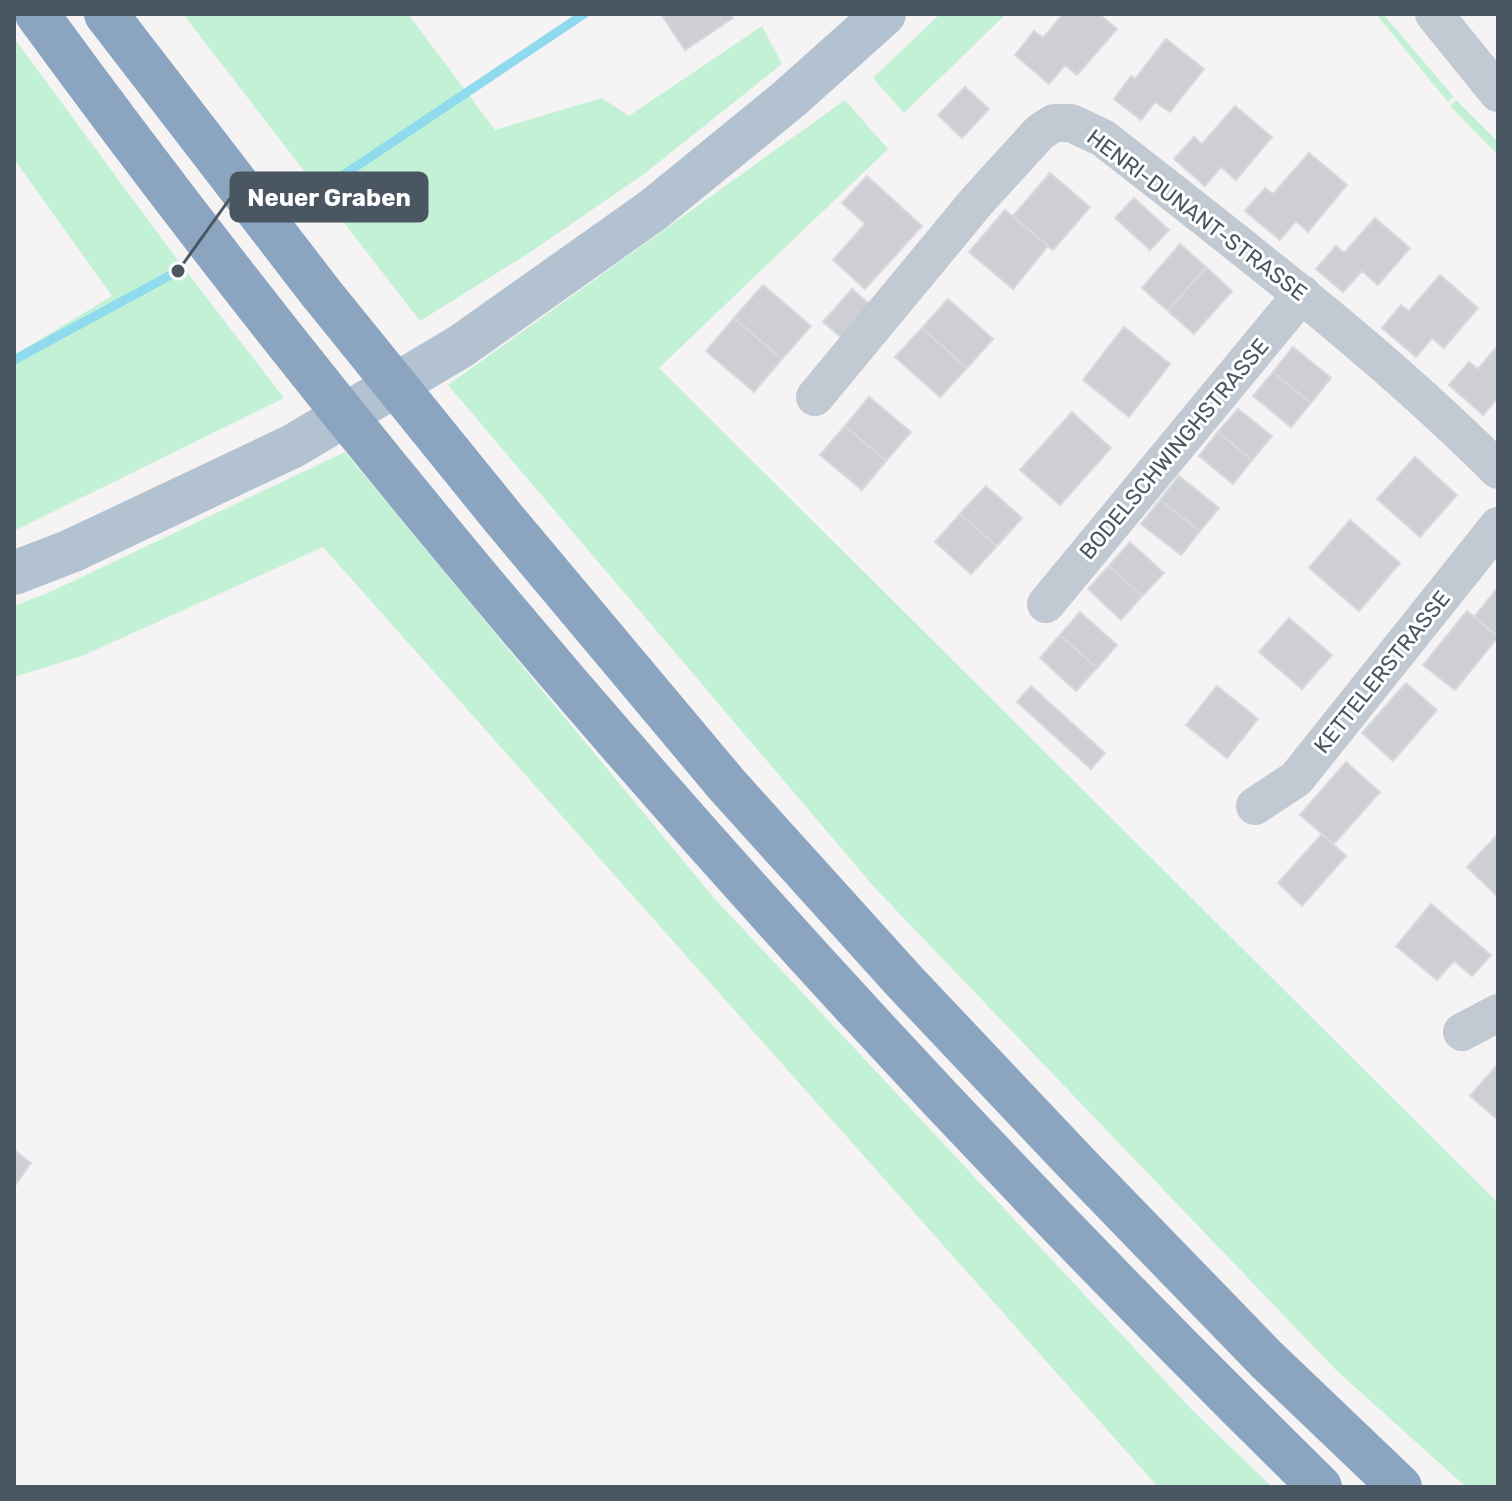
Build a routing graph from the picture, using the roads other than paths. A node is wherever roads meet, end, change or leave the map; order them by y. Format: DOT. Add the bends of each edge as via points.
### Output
graph roads {
  1 [pos="37,14"];
  2 [pos="106,14"];
  3 [pos="1434,14"];
  4 [pos="877,21"];
  5 [pos="1498,93"];
  6 [pos="1302,294"];
  7 [pos="815,397"];
  8 [pos="1498,470"];
  9 [pos="1498,526"];
  10 [pos="14,573"];
  11 [pos="1046,604"];
  12 [pos="1255,806"];
  13 [pos="1498,1013"];
  14 [pos="1462,1032"];
  15 [pos="1320,1487"];
  16 [pos="1400,1487"];
  1 -- 15 [label="highway" via="268,317 456,551 680,814 886,1040"];
  2 -- 16 [label="highway" via="331,305 727,785 1078,1165 1266,1359"];
  3 -- 5 [label="street"];
  4 -- 10 [label="main road" via="653,210 461,346 293,446"];
  6 -- 7 [label="street, HENRI-DUNANT-STRASSE" via="1103,138 1071,123 1054,123 977,201"];
  6 -- 8 [label="street, HENRI-DUNANT-STRASSE" via="1445,417"];
  6 -- 11 [label="street, BODELSCHWINGHSTRASSE"];
  9 -- 12 [label="street, KETTELERSTRASSE" via="1296,779"];
  13 -- 14 [label="street"];
}
